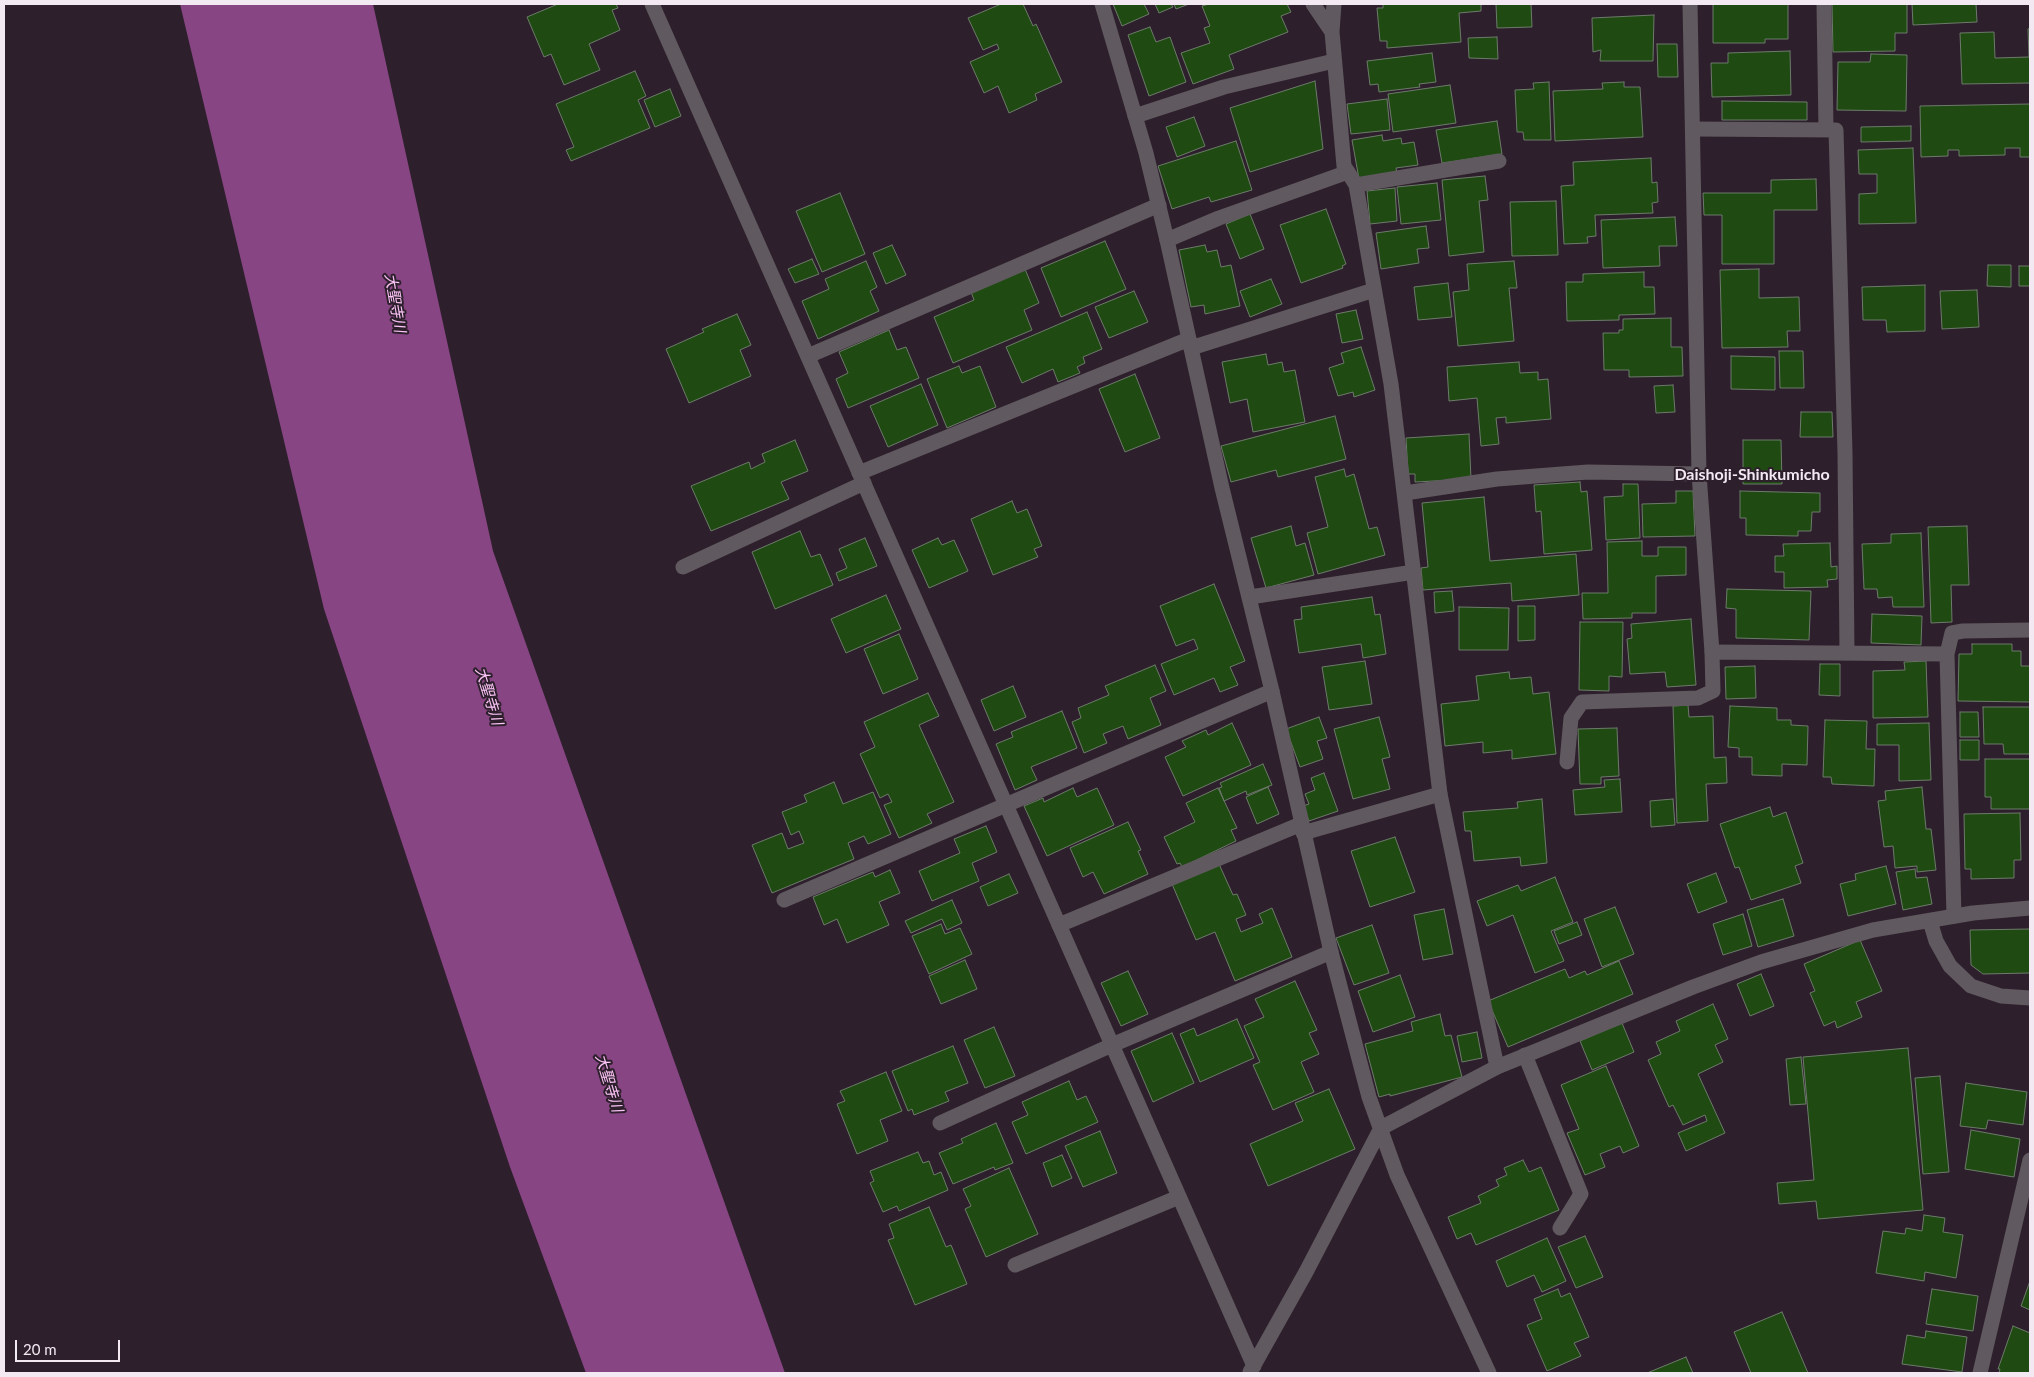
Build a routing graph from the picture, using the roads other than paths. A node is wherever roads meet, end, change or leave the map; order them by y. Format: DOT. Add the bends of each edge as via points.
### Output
graph roads {
  1 [pos="652,4"];
  2 [pos="1102,4"];
  3 [pos="1314,4"];
  4 [pos="1334,4"];
  5 [pos="1690,4"];
  6 [pos="1824,4"];
  7 [pos="1332,32"];
  8 [pos="1334,61"];
  9 [pos="1135,116"];
  10 [pos="1693,129"];
  11 [pos="1826,129"];
  12 [pos="1499,161"];
  13 [pos="1352,178"];
  14 [pos="1158,204"];
  15 [pos="1167,240"];
  16 [pos="1374,290"];
  17 [pos="1190,344"];
  18 [pos="808,356"];
  19 [pos="1699,474"];
  20 [pos="862,478"];
  21 [pos="1404,492"];
  22 [pos="683,567"];
  23 [pos="1414,572"];
  24 [pos="1250,597"];
  25 [pos="2030,630"];
  26 [pos="1712,652"];
  27 [pos="1846,653"];
  28 [pos="1947,654"];
  29 [pos="1272,690"];
  30 [pos="1567,762"];
  31 [pos="1440,794"];
  32 [pos="1006,805"];
  33 [pos="1302,828"];
  34 [pos="784,900"];
  35 [pos="2030,908"];
  36 [pos="1954,916"];
  37 [pos="1930,920"];
  38 [pos="1059,925"];
  39 [pos="1331,952"];
  40 [pos="2030,998"];
  41 [pos="1112,1046"];
  42 [pos="1525,1055"];
  43 [pos="1497,1067"];
  44 [pos="940,1123"];
  45 [pos="1381,1128"];
  46 [pos="2030,1160"];
  47 [pos="1179,1197"];
  48 [pos="1560,1228"];
  49 [pos="1015,1265"];
  50 [pos="1251,1370"];
  51 [pos="1489,1373"];
  52 [pos="1980,1373"];
  1 -- 18 [label="street"];
  2 -- 9 [label="street"];
  3 -- 7 [label="street"];
  4 -- 7 [label="street"];
  5 -- 10 [label="street"];
  6 -- 11 [label="street"];
  7 -- 8 [label="street"];
  8 -- 9 [label="street" via="1224,88"];
  8 -- 13 [label="street" via="1344,166"];
  9 -- 14 [label="street"];
  10 -- 11 [label="street"];
  10 -- 19 [label="street"];
  11 -- 27 [label="street" via="1836,130 1846,453"];
  12 -- 13 [label="street"];
  13 -- 15 [label="street" via="1219,218"];
  13 -- 16 [label="street"];
  14 -- 15 [label="street"];
  14 -- 18 [label="street"];
  15 -- 17 [label="street"];
  16 -- 17 [label="street"];
  16 -- 21 [label="street" via="1391,384"];
  17 -- 20 [label="street"];
  17 -- 24 [label="street"];
  18 -- 20 [label="street"];
  19 -- 21 [label="street" via="1588,472 1497,479"];
  19 -- 26 [label="street"];
  20 -- 22 [label="street"];
  20 -- 32 [label="street"];
  21 -- 23 [label="street"];
  23 -- 24 [label="street"];
  23 -- 31 [label="street"];
  24 -- 29 [label="street"];
  25 -- 28 [label="street" via="1952,633"];
  26 -- 27 [label="street"];
  26 -- 30 [label="street" via="1713,691 1698,698 1582,702 1571,718"];
  27 -- 28 [label="street"];
  28 -- 36 [label="street"];
  29 -- 32 [label="street"];
  29 -- 33 [label="street"];
  31 -- 33 [label="street"];
  31 -- 43 [label="street"];
  32 -- 34 [label="street"];
  32 -- 38 [label="street"];
  33 -- 38 [label="street"];
  33 -- 39 [label="street"];
  35 -- 36 [label="street"];
  36 -- 37 [label="street"];
  37 -- 40 [label="street" via="1936,941 1950,966 1971,986 2001,996"];
  37 -- 42 [label="street" via="1873,930 1760,962"];
  38 -- 41 [label="street"];
  39 -- 41 [label="street"];
  39 -- 45 [label="street" via="1369,1097"];
  41 -- 44 [label="street"];
  41 -- 47 [label="street"];
  42 -- 43 [label="street"];
  42 -- 48 [label="street" via="1581,1194"];
  43 -- 45 [label="street"];
  45 -- 50 [label="street"];
  45 -- 51 [label="street" via="1397,1175"];
  46 -- 52 [label="street"];
  47 -- 49 [label="street"];
  47 -- 50 [label="street"];
}
